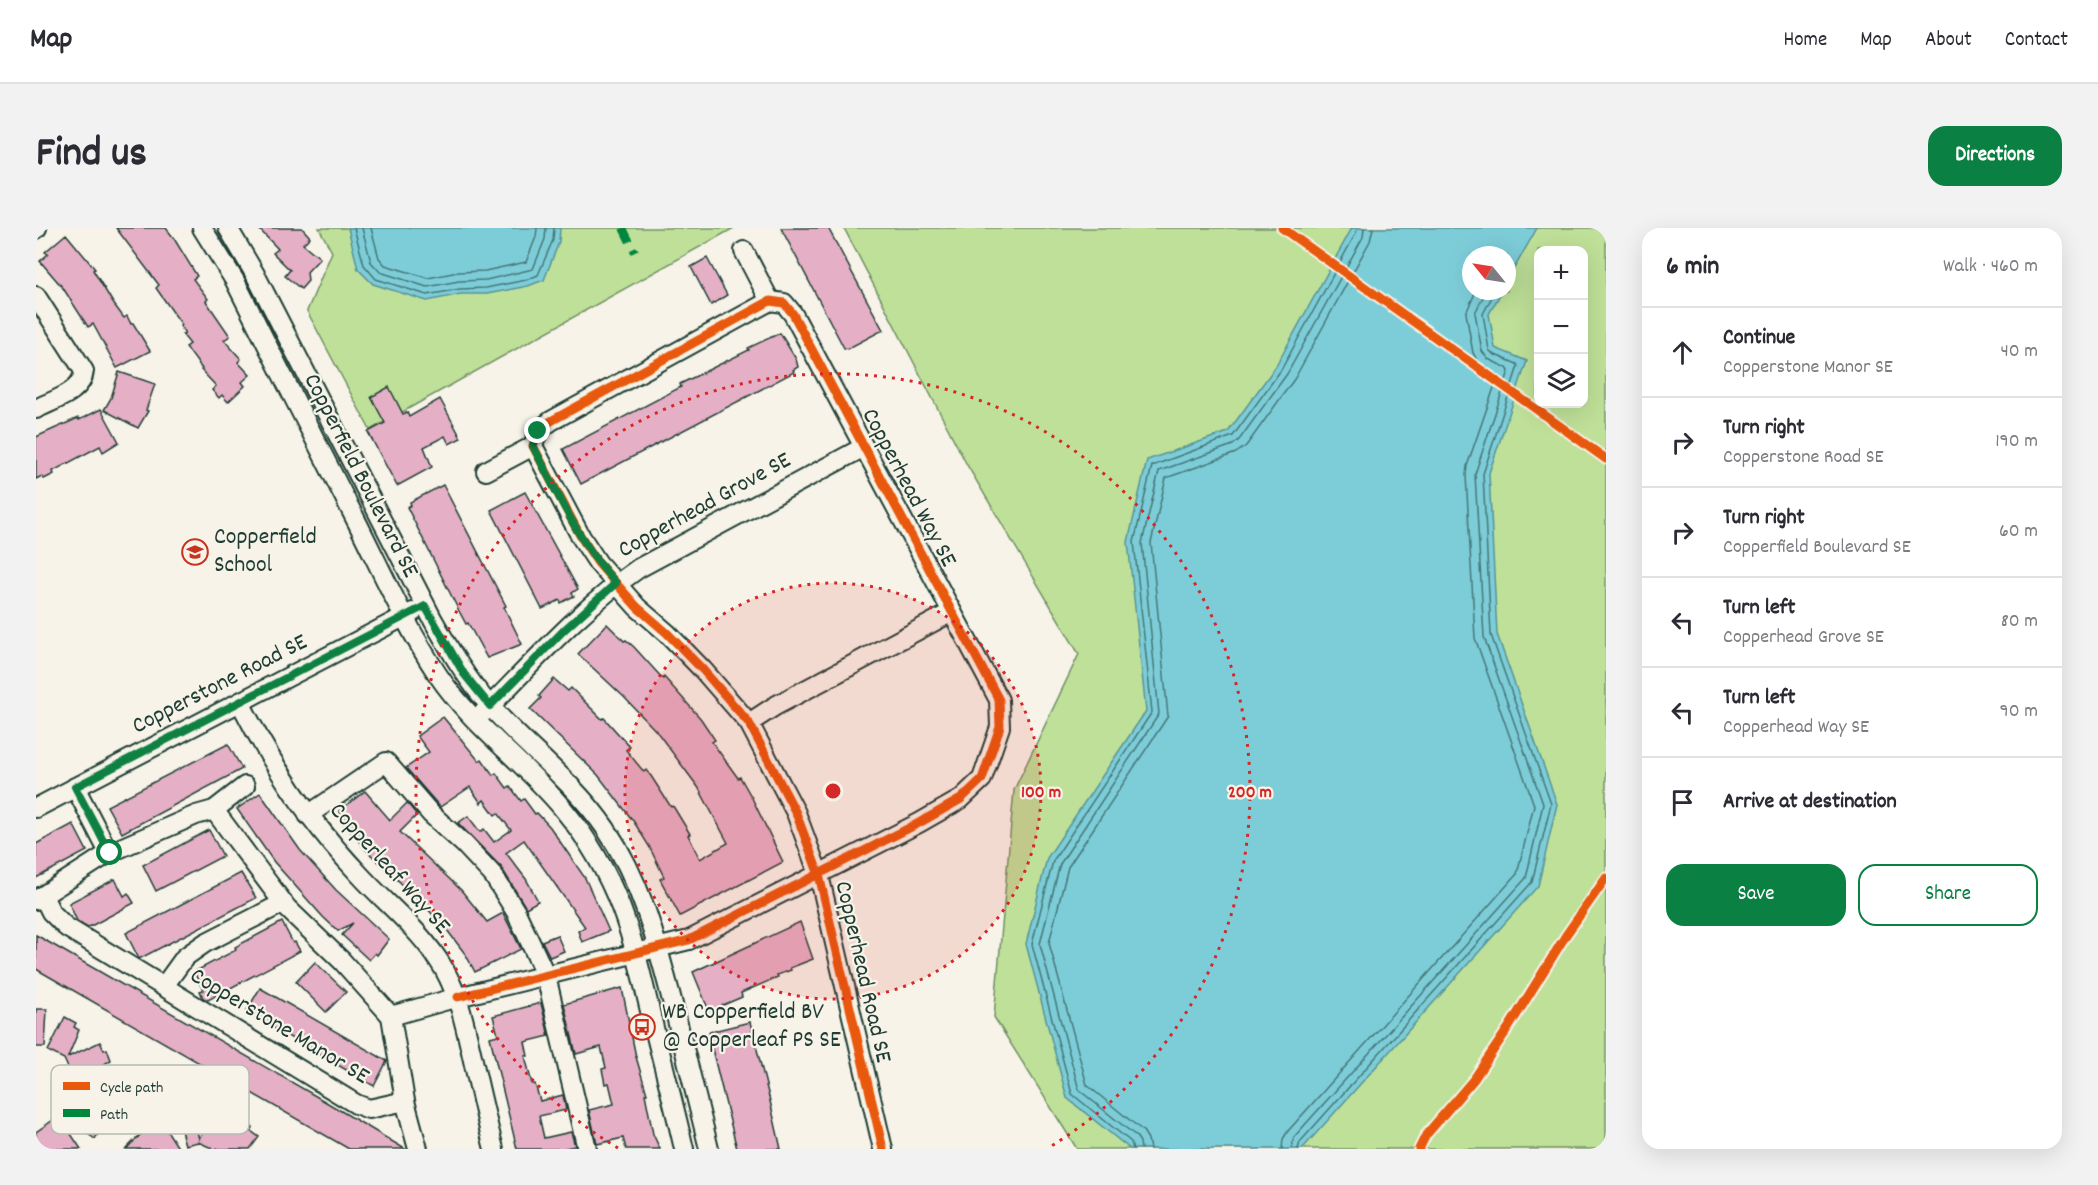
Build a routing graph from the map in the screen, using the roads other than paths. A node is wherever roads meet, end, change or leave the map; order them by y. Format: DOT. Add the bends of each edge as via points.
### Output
graph roads {
  1 [pos="202,228"];
  2 [pos="228,228"];
  3 [pos="744,251"];
  4 [pos="36,296"];
  5 [pos="770,301"];
  6 [pos="36,409"];
  7 [pos="533,446"];
  8 [pos="864,447"];
  9 [pos="486,471"];
  10 [pos="616,583"];
  11 [pos="425,606"];
  12 [pos="952,612"];
  13 [pos="405,616"];
  14 [pos="240,702"];
  15 [pos="490,706"];
  16 [pos="475,720"];
  17 [pos="749,723"];
  18 [pos="245,786"];
  19 [pos="75,787"];
  20 [pos="36,808"];
  21 [pos="214,810"];
  22 [pos="308,815"];
  23 [pos="110,853"];
  24 [pos="819,875"];
  25 [pos="40,898"];
  26 [pos="283,903"];
  27 [pos="658,948"];
  28 [pos="636,953"];
  29 [pos="546,976"];
  30 [pos="164,986"];
  31 [pos="458,997"];
  32 [pos="391,1016"];
  33 [pos="405,1101"];
  34 [pos="418,1149"];
  35 [pos="494,1149"];
  36 [pos="587,1149"];
  37 [pos="684,1149"];
  38 [pos="709,1149"];
  39 [pos="883,1149"];
  1 -- 13 [label="street, Copperfield Boulevard SE" via="235,281"];
  2 -- 11 [label="street, Copperfield Boulevard SE"];
  3 -- 5 [label="street"];
  4 -- 6 [label="street" via="84,371 78,387"];
  5 -- 7 [label="street" via="551,421 538,431"];
  5 -- 8 [label="street, Copperhead Way SE" via="784,303 793,314"];
  7 -- 9 [label="street"];
  7 -- 10 [label="street" via="581,537"];
  8 -- 10 [label="street, Copperhead Grove SE"];
  8 -- 12 [label="street, Copperhead Way SE"];
  10 -- 15 [label="street, Copperhead Grove SE"];
  10 -- 17 [label="street, Copperhead Road SE" via="703,670"];
  11 -- 13 [label="street, Copperstone Road SE"];
  11 -- 15 [label="street, Copperfield Boulevard SE" via="464,674"];
  12 -- 17 [label="street"];
  12 -- 24 [label="street, Copperhead Way SE" via="999,699 1000,727 982,779 962,799"];
  13 -- 14 [label="street, Copperstone Road SE"];
  13 -- 16 [label="street, Copperfield Boulevard SE" via="438,675"];
  14 -- 19 [label="street, Copperstone Road SE"];
  14 -- 22 [label="street, Copperleaf Way SE" via="274,765"];
  15 -- 16 [label="street, Copperhead Grove SE"];
  15 -- 27 [label="street, Copperfield Boulevard SE" via="571,785 606,830 643,899"];
  16 -- 28 [label="street, Copperfield Boulevard SE" via="546,789 585,838 614,888"];
  17 -- 24 [label="street, Copperhead Road SE" via="796,813"];
  18 -- 21 [label="street, Copperstone Manor SE"];
  19 -- 20 [label="street, Copperstone Road SE"];
  19 -- 23 [label="street"];
  21 -- 23 [label="street, Copperstone Manor SE"];
  21 -- 26 [label="street"];
  22 -- 29 [label="street" via="386,762 431,814 493,875 516,912"];
  22 -- 31 [label="street, Copperleaf Way SE" via="360,876 419,934 443,967"];
  23 -- 25 [label="street, Copperstone Manor SE"];
  24 -- 27 [label="street, Copperhead Way SE" via="689,940"];
  24 -- 39 [label="street, Copperhead Road SE"];
  25 -- 30 [label="street, Copperstone Manor SE" via="66,927"];
  26 -- 30 [label="street, Copperstone Manor SE" via="184,957"];
  26 -- 32 [label="street"];
  27 -- 28 [label="street, Copperhead Way SE"];
  27 -- 38 [label="street, Copperfield Boulevard SE"];
  28 -- 29 [label="street, Copperhead Way SE"];
  28 -- 37 [label="street, Copperfield Boulevard SE"];
  29 -- 31 [label="street, Copperhead Way SE"];
  29 -- 36 [label="street"];
  30 -- 33 [label="street, Copperstone Manor SE" via="356,1104 369,1108"];
  31 -- 32 [label="street"];
  31 -- 35 [label="street, Copperleaf Way SE"];
  32 -- 33 [label="street, Copperstone Manor SE"];
  33 -- 34 [label="street, Copperstone Manor SE"];
}
